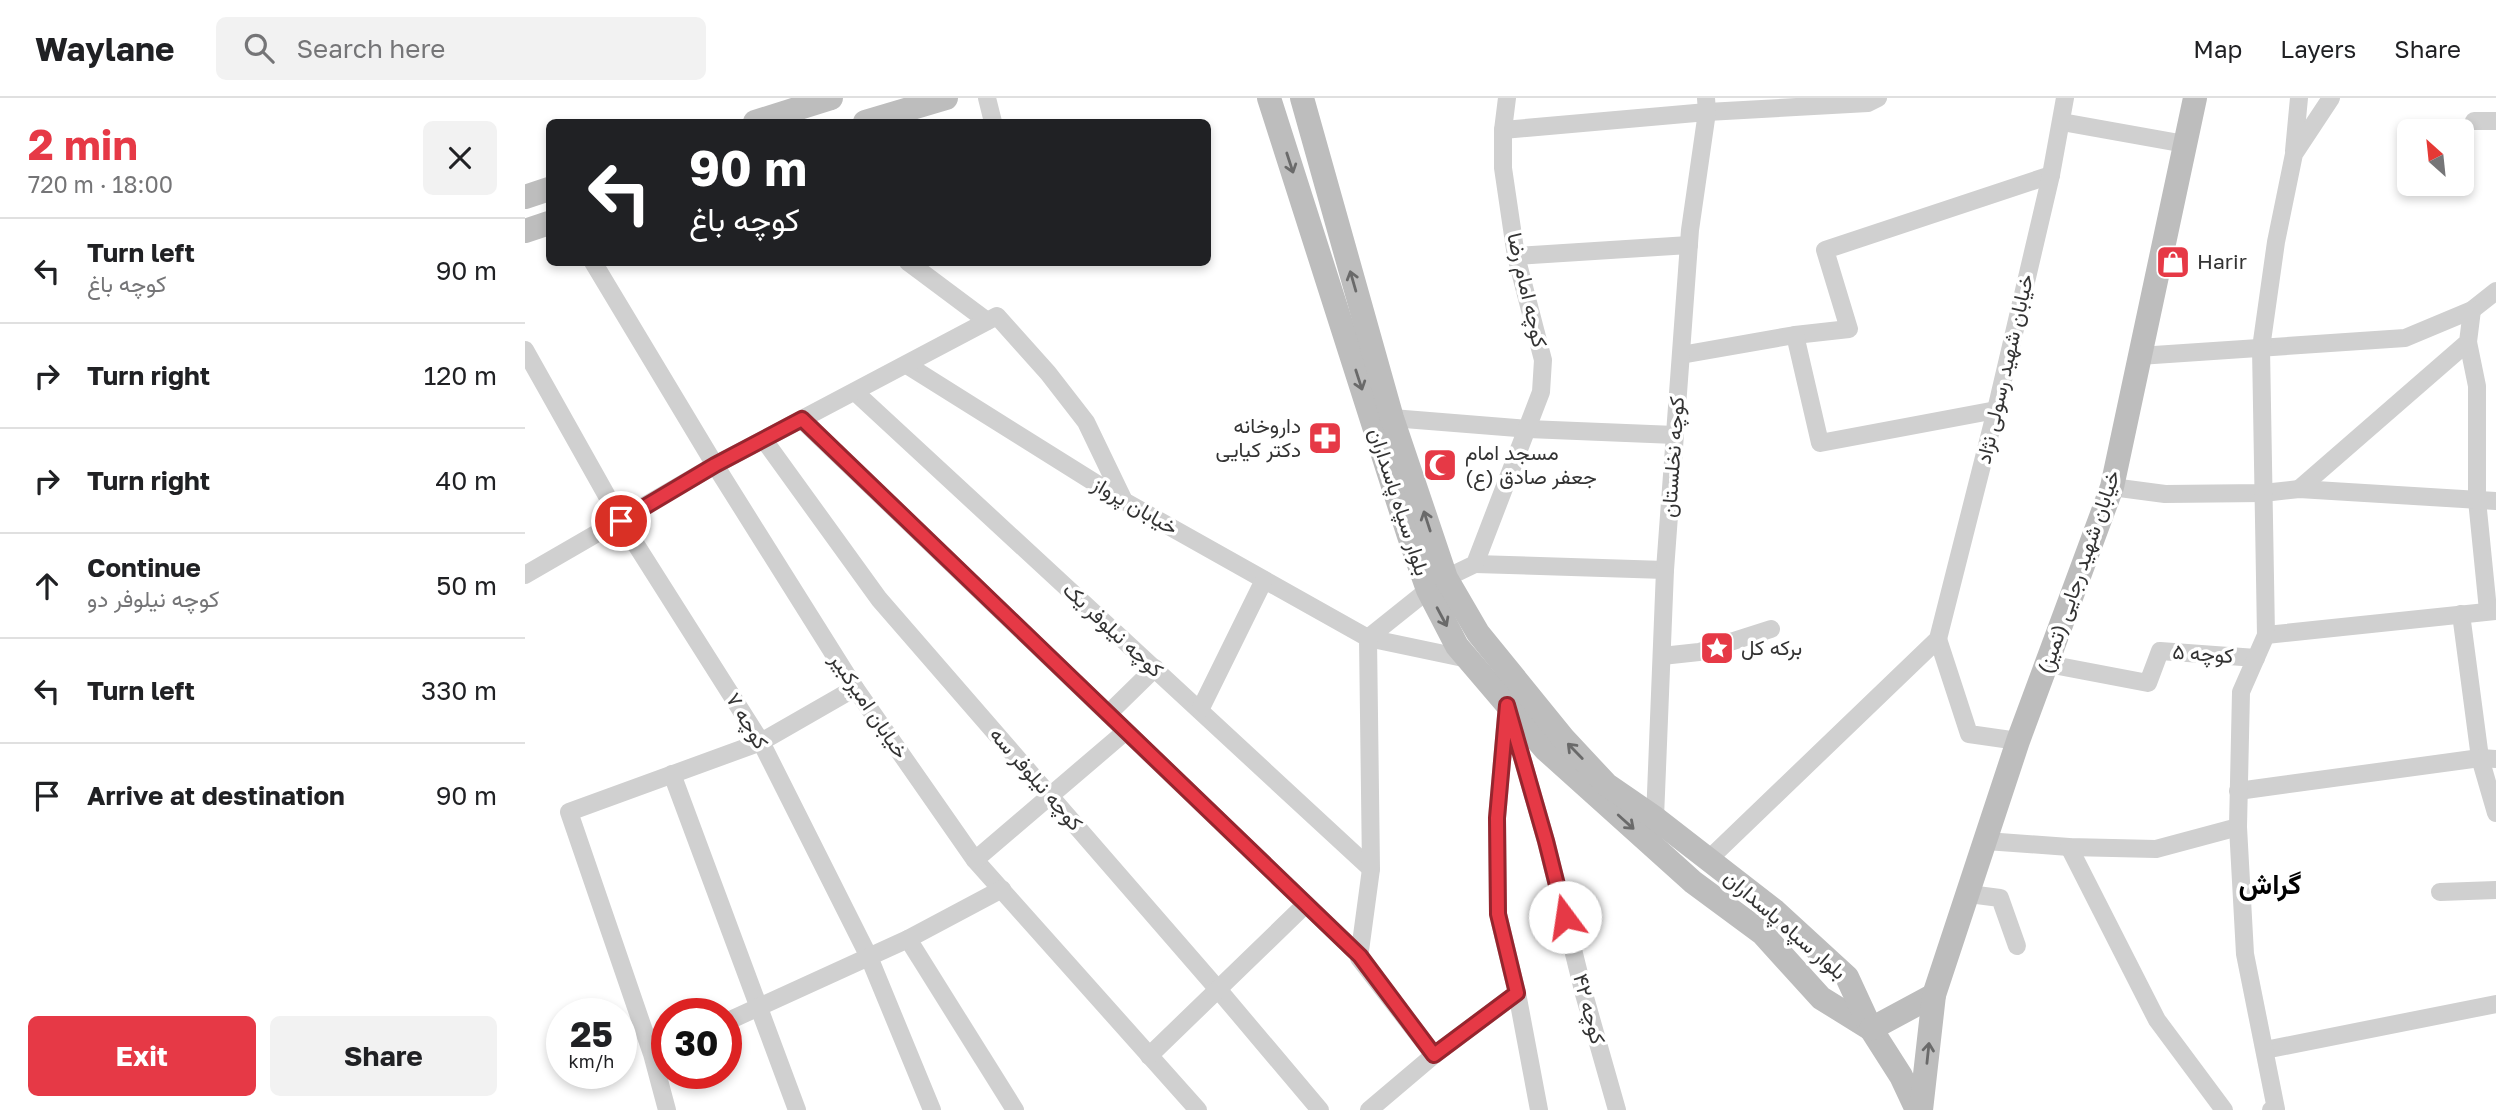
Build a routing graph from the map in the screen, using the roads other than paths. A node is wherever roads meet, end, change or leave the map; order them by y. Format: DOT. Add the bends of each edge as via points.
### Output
graph roads {
  1 [pos="831,98"];
  2 [pos="946,98"];
  3 [pos="986,98"];
  4 [pos="1269,98"];
  5 [pos="1302,98"];
  6 [pos="1507,98"];
  7 [pos="1878,98"];
  8 [pos="2065,98"];
  9 [pos="2195,98"];
  10 [pos="2299,98"];
  11 [pos="2331,98"];
  12 [pos="1706,105"];
  13 [pos="764,119"];
  14 [pos="875,119"];
  15 [pos="992,119"];
  16 [pos="2475,121"];
  17 [pos="2496,121"];
  18 [pos="2062,122"];
  19 [pos="1503,130"];
  20 [pos="2185,144"];
  21 [pos="2294,154"];
  22 [pos="2051,175"];
  23 [pos="546,190"];
  24 [pos="525,197"];
  25 [pos="546,224"];
  26 [pos="525,231"];
  27 [pos="1689,244"];
  28 [pos="1517,256"];
  29 [pos="595,266"];
  30 [pos="913,266"];
  31 [pos="2496,291"];
  32 [pos="2472,310"];
  33 [pos="987,321"];
  34 [pos="1795,335"];
  35 [pos="2468,342"];
  36 [pos="2260,348"];
  37 [pos="525,350"];
  38 [pos="1681,355"];
  39 [pos="2139,356"];
  40 [pos="907,365"];
  41 [pos="2477,386"];
  42 [pos="2496,387"];
  43 [pos="855,392"];
  44 [pos="1996,410"];
  45 [pos="1392,418"];
  46 [pos="802,419"];
  47 [pos="1528,429"];
  48 [pos="1675,435"];
  49 [pos="764,440"];
  50 [pos="715,465"];
  51 [pos="2112,487"];
  52 [pos="2299,489"];
  53 [pos="2263,494"];
  54 [pos="2477,500"];
  55 [pos="1124,501"];
  56 [pos="2496,501"];
  57 [pos="621,521"];
  58 [pos="1475,564"];
  59 [pos="1665,570"];
  60 [pos="525,575"];
  61 [pos="1264,580"];
  62 [pos="1437,584"];
  63 [pos="2492,610"];
  64 [pos="2461,614"];
  65 [pos="1772,629"];
  66 [pos="2266,635"];
  67 [pos="1368,638"];
  68 [pos="1938,639"];
  69 [pos="1662,656"];
  70 [pos="2256,658"];
  71 [pos="1468,659"];
  72 [pos="2048,664"];
  73 [pos="1155,668"];
  74 [pos="855,688"];
  75 [pos="1507,705"];
  76 [pos="1200,710"];
  77 [pos="1108,714"];
  78 [pos="1126,731"];
  79 [pos="2018,741"];
  80 [pos="761,742"];
  81 [pos="2488,758"];
  82 [pos="672,774"];
  83 [pos="2238,791"];
  84 [pos="1050,795"];
  85 [pos="2496,813"];
  86 [pos="1655,818"];
  87 [pos="2238,827"];
  88 [pos="1986,841"];
  89 [pos="2069,847"];
  90 [pos="1709,859"];
  91 [pos="975,860"];
  92 [pos="1371,869"];
  93 [pos="1002,889"];
  94 [pos="2496,890"];
  95 [pos="2439,891"];
  96 [pos="1969,894"];
  97 [pos="1306,904"];
  98 [pos="908,939"];
  99 [pos="2017,946"];
  100 [pos="1360,956"];
  101 [pos="869,957"];
  102 [pos="1217,988"];
  103 [pos="1517,993"];
  104 [pos="1934,995"];
  105 [pos="2496,1004"];
  106 [pos="758,1009"];
  107 [pos="742,1016"];
  108 [pos="1871,1029"];
  109 [pos="651,1030"];
  110 [pos="2265,1050"];
  111 [pos="1434,1055"];
  112 [pos="1149,1056"];
  113 [pos="664,1089"];
  114 [pos="667,1110"];
  115 [pos="797,1110"];
  116 [pos="932,1110"];
  117 [pos="1015,1110"];
  118 [pos="1198,1110"];
  119 [pos="1320,1110"];
  120 [pos="1369,1110"];
  121 [pos="1539,1110"];
  122 [pos="1617,1110"];
  123 [pos="1919,1110"];
  124 [pos="2224,1110"];
  125 [pos="2270,1110"];
  1 -- 13 [label="main road"];
  2 -- 14 [label="main road"];
  3 -- 15 [label="street"];
  4 -- 62 [label="main road, بلوار سپاه پاسداران, one-way"];
  45 -- 5 [label="main road, بلوار سپاه پاسداران, one-way"];
  6 -- 19 [label="street, کوچه امام رضا"];
  7 -- 12 [label="street" via="1868,103"];
  8 -- 18 [label="street, خیابان شهید رسولی نژاد"];
  9 -- 20 [label="main road, خیابان شهید رجایی (تمیز)"];
  10 -- 21 [label="street"];
  11 -- 21 [label="street"];
  12 -- 19 [label="street"];
  12 -- 27 [label="street, کوچه نخلستان"];
  16 -- 17 [label="street"];
  18 -- 20 [label="street"];
  18 -- 22 [label="street, خیابان شهید رسولی نژاد"];
  19 -- 28 [label="street, کوچه امام رضا" via="1503,168"];
  20 -- 39 [label="main road, خیابان شهید رجایی (تمیز)"];
  21 -- 36 [label="street"];
  22 -- 34 [label="street" via="1825,250 1849,330"];
  22 -- 44 [label="street, خیابان شهید رسولی نژاد"];
  23 -- 24 [label="main road"];
  25 -- 26 [label="main road"];
  27 -- 28 [label="street"];
  27 -- 38 [label="street, کوچه نخلستان"];
  28 -- 47 [label="street, کوچه امام رضا" via="1543,360 1541,392"];
  29 -- 50 [label="street, خیابان امیرکبیر"];
  30 -- 33 [label="street"];
  31 -- 32 [label="street"];
  32 -- 35 [label="street"];
  32 -- 36 [label="street" via="2405,338"];
  33 -- 40 [label="street"];
  33 -- 55 [label="street" via="997,316 1086,422"];
  34 -- 38 [label="street"];
  34 -- 44 [label="street" via="1820,443"];
  35 -- 41 [label="street"];
  35 -- 52 [label="street"];
  36 -- 39 [label="street"];
  36 -- 53 [label="street"];
  37 -- 57 [label="street, کوچه ۷"];
  38 -- 48 [label="street, کوچه نخلستان"];
  39 -- 51 [label="main road, خیابان شهید رجایی (تمیز)"];
  40 -- 43 [label="street"];
  40 -- 55 [label="street, خیابان پرواز"];
  41 -- 42 [label="street"];
  41 -- 54 [label="street"];
  43 -- 46 [label="street"];
  43 -- 73 [label="street, کوچه نیلوفر یک"];
  44 -- 68 [label="street, خیابان شهید رسولی نژاد"];
  45 -- 47 [label="street"];
  62 -- 45 [label="main road, بلوار سپاه پاسداران, one-way"];
  46 -- 49 [label="street"];
  46 -- 77 [label="street"];
  47 -- 48 [label="street"];
  47 -- 58 [label="street, کوچه امام رضا"];
  48 -- 59 [label="street, کوچه نخلستان"];
  49 -- 50 [label="street"];
  49 -- 84 [label="street, کوچه نیلوفر سه" via="879,599"];
  50 -- 57 [label="street"];
  50 -- 74 [label="street, خیابان امیرکبیر"];
  51 -- 53 [label="street" via="2165,494"];
  51 -- 72 [label="main road, خیابان شهید رجایی (تمیز)"];
  52 -- 53 [label="street"];
  52 -- 54 [label="street"];
  53 -- 66 [label="street"];
  54 -- 56 [label="street"];
  54 -- 63 [label="street"];
  55 -- 61 [label="street, خیابان پرواز"];
  57 -- 60 [label="street"];
  57 -- 80 [label="street, کوچه ۷"];
  58 -- 59 [label="street"];
  58 -- 62 [label="street"];
  59 -- 69 [label="street, کوچه نخلستان"];
  61 -- 67 [label="street, خیابان پرواز"];
  61 -- 76 [label="street"];
  62 -- 67 [label="street"];
  62 -- 71 [label="main road, بلوار سپاه پاسداران, one-way" via="1457,646"];
  86 -- 62 [label="main road, بلوار سپاه پاسداران, one-way" via="1607,785 1563,739"];
  63 -- 64 [label="street"];
  64 -- 66 [label="street"];
  64 -- 81 [label="street"];
  65 -- 69 [label="street" via="1699,652"];
  66 -- 70 [label="street"];
  67 -- 71 [label="street, خیابان پرواز"];
  67 -- 92 [label="street"];
  68 -- 79 [label="street" via="1969,734"];
  68 -- 90 [label="street"];
  69 -- 86 [label="street, کوچه نخلستان"];
  70 -- 72 [label="street, کوچه ۵" via="2160,651 2148,683"];
  70 -- 83 [label="street" via="2241,692"];
  71 -- 75 [label="main road, بلوار سپاه پاسداران"];
  72 -- 79 [label="main road, خیابان شهید رجایی (تمیز)"];
  73 -- 76 [label="street, کوچه نیلوفر یک"];
  73 -- 77 [label="street"];
  74 -- 80 [label="street"];
  74 -- 91 [label="street, خیابان امیرکبیر"];
  75 -- 103 [label="street" via="1497,818 1498,914"];
  75 -- 108 [label="main road, بلوار سپاه پاسداران, one-way" via="1545,749 1618,816 1693,882 1762,933 1821,998"];
  75 -- 122 [label="street, کوچه ۴۲"];
  76 -- 92 [label="street, کوچه نیلوفر یک"];
  77 -- 78 [label="street"];
  78 -- 84 [label="street"];
  78 -- 97 [label="street"];
  79 -- 88 [label="main road, خیابان شهید رجایی (تمیز)"];
  80 -- 82 [label="street"];
  80 -- 101 [label="street, کوچه ۷"];
  81 -- 83 [label="street"];
  81 -- 85 [label="street"];
  82 -- 106 [label="street"];
  82 -- 109 [label="street" via="569,812"];
  83 -- 87 [label="street"];
  84 -- 91 [label="street"];
  84 -- 102 [label="street, کوچه نیلوفر سه"];
  86 -- 90 [label="main road, بلوار سپاه پاسداران"];
  87 -- 89 [label="street" via="2156,849"];
  87 -- 110 [label="street" via="2245,954"];
  88 -- 89 [label="street"];
  88 -- 96 [label="main road, خیابان شهید رجایی (تمیز)"];
  89 -- 124 [label="street" via="2157,1020"];
  90 -- 108 [label="main road, بلوار سپاه پاسداران" via="1847,977"];
  91 -- 93 [label="street, خیابان امیرکبیر"];
  92 -- 100 [label="street"];
  93 -- 98 [label="street"];
  93 -- 112 [label="street, خیابان امیرکبیر"];
  94 -- 95 [label="street"];
  96 -- 99 [label="street" via="2000,898"];
  96 -- 104 [label="main road, خیابان شهید رجایی (تمیز)"];
  97 -- 100 [label="street"];
  97 -- 102 [label="street"];
  98 -- 101 [label="street"];
  98 -- 117 [label="street"];
  100 -- 111 [label="street"];
  101 -- 106 [label="street"];
  101 -- 116 [label="street, کوچه ۷"];
  102 -- 112 [label="street"];
  102 -- 119 [label="street, کوچه نیلوفر سه"];
  103 -- 111 [label="street"];
  103 -- 121 [label="street"];
  104 -- 108 [label="main road"];
  123 -- 104 [label="main road, خیابان شهید رجایی (تمیز), one-way"];
  105 -- 110 [label="street"];
  106 -- 107 [label="street"];
  106 -- 115 [label="street"];
  108 -- 123 [label="main road"];
  110 -- 125 [label="street" via="2276,1109"];
  111 -- 120 [label="street"];
  112 -- 118 [label="street, خیابان امیرکبیر"];
  113 -- 114 [label="street"];
}
